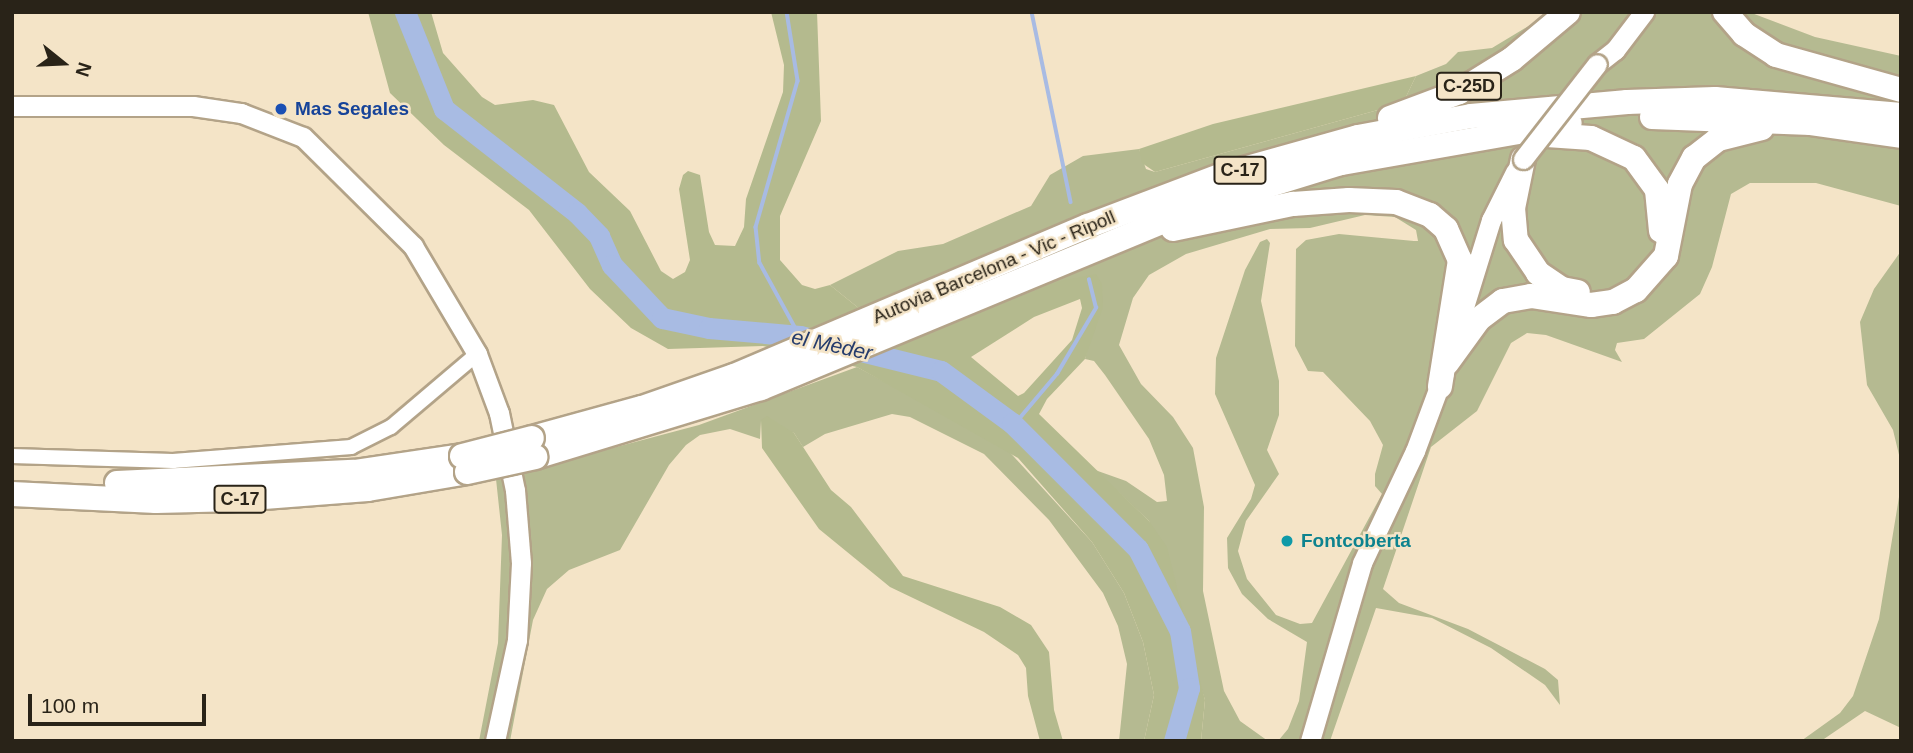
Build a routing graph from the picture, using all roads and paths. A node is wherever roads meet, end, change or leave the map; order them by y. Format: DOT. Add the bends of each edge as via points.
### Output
graph roads {
  1 [pos="1568,12"];
  2 [pos="1628,12"];
  3 [pos="1636,12"];
  4 [pos="1644,12"];
  5 [pos="1725,12"];
  6 [pos="1599,59"];
  7 [pos="1901,90"];
  8 [pos="12,106"];
  9 [pos="1901,116"];
  10 [pos="1811,123"];
  11 [pos="1524,130"];
  12 [pos="1901,136"];
  13 [pos="1358,137"];
  14 [pos="1523,159"];
  15 [pos="1138,233"];
  16 [pos="477,354"];
  17 [pos="1443,374"];
  18 [pos="534,448"];
  19 [pos="12,456"];
  20 [pos="464,464"];
  21 [pos="12,478"];
  22 [pos="12,494"];
  23 [pos="495,741"];
  24 [pos="1310,741"];
  1 -- 13 [label="highway, C-25D" via="1512,60 1459,92 1363,128"];
  2 -- 6 [label="street"];
  3 -- 6 [label="street"];
  4 -- 6 [label="street" via="1615,50"];
  5 -- 7 [label="highway" via="1744,34 1776,55"];
  6 -- 14 [label="street, bridge"];
  8 -- 16 [label="street" via="193,106 241,113 303,137 413,246"];
  9 -- 13 [label="highway, Autovia Barcelona - Vic - Ripoll / C-17" via="1715,99 1627,102 1471,116"];
  10 -- 11 [label="highway, Autovia Barcelona - Vic - Ripoll / C-17" via="1649,117"];
  10 -- 12 [label="highway, Autovia Barcelona - Vic - Ripoll / C-17"];
  10 -- 17 [label="highway" via="1744,130 1701,150 1680,184 1666,256 1636,290 1613,302 1591,305 1531,296 1503,301 1479,319"];
  11 -- 14 [label="highway" via="1531,135 1605,141 1641,165 1657,190 1662,214 1659,240 1642,270 1596,293 1562,289 1538,273 1522,254 1513,225"];
  11 -- 15 [label="highway, Autovia Barcelona - Vic - Ripoll / C-17" via="1341,163 1201,206"];
  13 -- 18 [label="highway, Autovia Barcelona - Vic - Ripoll / C-17" via="1222,175 1088,226 734,376"];
  14 -- 17 [label="street" via="1491,220"];
  15 -- 17 [label="highway" via="1184,228 1293,204 1349,200 1396,202 1430,215 1446,229 1460,260"];
  15 -- 18 [label="highway, Autovia Barcelona - Vic - Ripoll / C-17" via="761,388"];
  16 -- 19 [label="street" via="391,427 351,447 173,461"];
  16 -- 23 [label="street" via="499,413 515,490 521,563 517,640"];
  17 -- 24 [label="street" via="1415,451 1362,564"];
  18 -- 20 [label="highway, Autovia Barcelona - Vic - Ripoll / C-17, bridge"];
  20 -- 21 [label="highway, Autovia Barcelona - Vic - Ripoll / C-17" via="150,484"];
  20 -- 22 [label="highway, Autovia Barcelona - Vic - Ripoll / C-17" via="368,489 238,499 156,501"];
}
